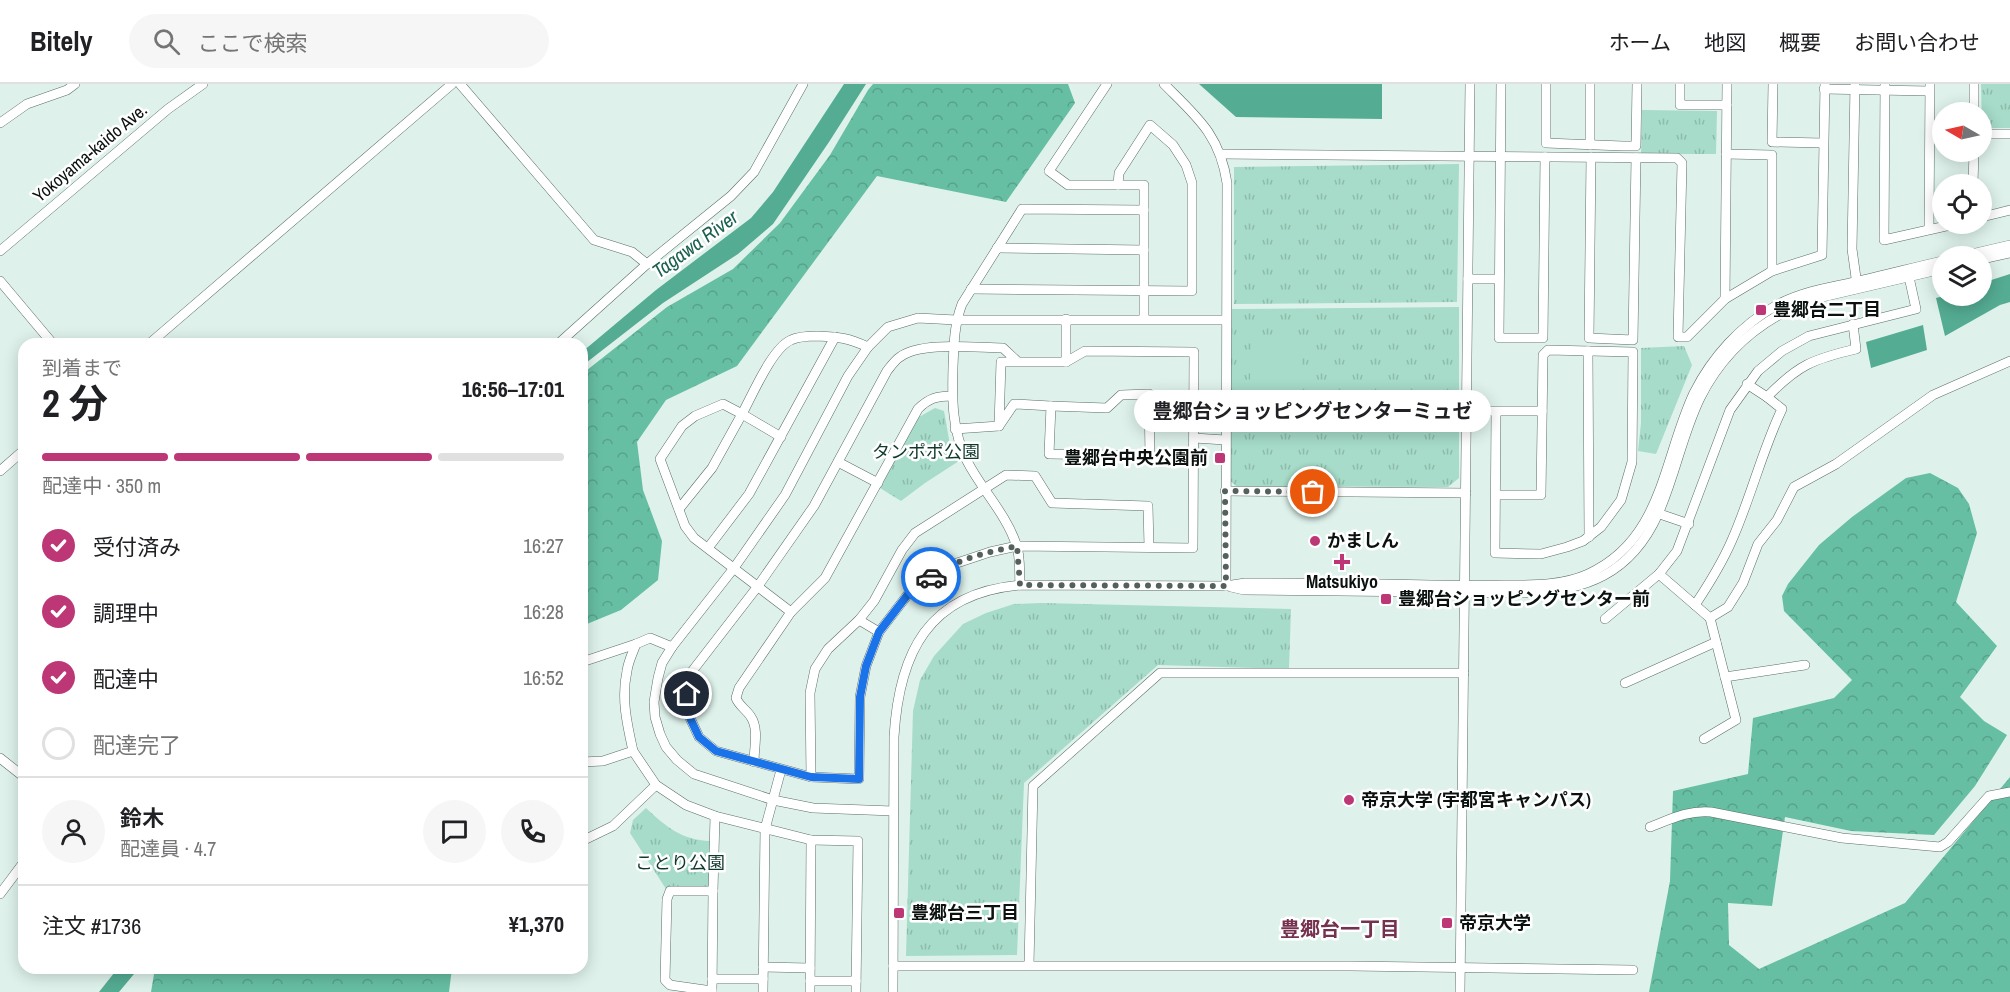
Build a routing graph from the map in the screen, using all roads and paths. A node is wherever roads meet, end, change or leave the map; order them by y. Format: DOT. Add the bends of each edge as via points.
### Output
graph roads {
  1 [pos="75,84"];
  2 [pos="203,84"];
  3 [pos="452,84"];
  4 [pos="460,84"];
  5 [pos="803,84"];
  6 [pos="1107,84"];
  7 [pos="1164,84"];
  8 [pos="1470,84"];
  9 [pos="1501,84"];
  10 [pos="1546,84"];
  11 [pos="1590,84"];
  12 [pos="1637,84"];
  13 [pos="1680,84"];
  14 [pos="1727,84"];
  15 [pos="1773,84"];
  16 [pos="1974,84"];
  17 [pos="1825,87"];
  18 [pos="1855,87"];
  19 [pos="1885,87"];
  20 [pos="1930,88"];
  21 [pos="1974,102"];
  22 [pos="1727,105"];
  23 [pos="0,123"];
  24 [pos="1992,134"];
  25 [pos="2010,134"];
  26 [pos="1824,143"];
  27 [pos="1590,145"];
  28 [pos="1221,154"];
  29 [pos="1726,154"];
  30 [pos="1469,156"];
  31 [pos="1500,157"];
  32 [pos="1545,157"];
  33 [pos="1591,157"];
  34 [pos="1636,158"];
  35 [pos="1118,184"];
  36 [pos="1144,210"];
  37 [pos="2010,210"];
  38 [pos="1992,214"];
  39 [pos="1932,228"];
  40 [pos="1929,229"];
  41 [pos="2010,245"];
  42 [pos="997,248"];
  43 [pos="1992,249"];
  44 [pos="1144,250"];
  45 [pos="0,251"];
  46 [pos="2010,252"];
  47 [pos="1992,256"];
  48 [pos="647,264"];
  49 [pos="1932,265"];
  50 [pos="1932,270"];
  51 [pos="1772,272"];
  52 [pos="1910,273"];
  53 [pos="1468,279"];
  54 [pos="1499,279"];
  55 [pos="0,281"];
  56 [pos="1857,285"];
  57 [pos="971,289"];
  58 [pos="1145,291"];
  59 [pos="1725,299"];
  60 [pos="1066,319"];
  61 [pos="1144,319"];
  62 [pos="956,320"];
  63 [pos="1226,320"];
  64 [pos="1853,324"];
  65 [pos="835,337"];
  66 [pos="49,338"];
  67 [pos="156,338"];
  68 [pos="565,338"];
  69 [pos="868,347"];
  70 [pos="954,348"];
  71 [pos="1588,351"];
  72 [pos="1018,362"];
  73 [pos="1066,362"];
  74 [pos="2010,362"];
  75 [pos="1748,384"];
  76 [pos="952,396"];
  77 [pos="1767,397"];
  78 [pos="1051,405"];
  79 [pos="1467,411"];
  80 [pos="1542,411"];
  81 [pos="1496,412"];
  82 [pos="742,414"];
  83 [pos="999,426"];
  84 [pos="955,429"];
  85 [pos="781,436"];
  86 [pos="1194,438"];
  87 [pos="1225,440"];
  88 [pos="18,455"];
  89 [pos="1150,458"];
  90 [pos="1193,459"];
  91 [pos="838,462"];
  92 [pos="0,471"];
  93 [pos="878,483"];
  94 [pos="984,490"];
  95 [pos="1225,491"];
  96 [pos="1466,493"];
  97 [pos="1496,495"];
  98 [pos="679,509"];
  99 [pos="1655,512"];
  100 [pos="1689,524"];
  101 [pos="1589,537"];
  102 [pos="1017,546"];
  103 [pos="1149,547"];
  104 [pos="708,548"];
  105 [pos="734,568"];
  106 [pos="1659,574"];
  107 [pos="1020,585"];
  108 [pos="758,586"];
  109 [pos="1226,586"];
  110 [pos="1465,590"];
  111 [pos="1695,605"];
  112 [pos="791,612"];
  113 [pos="1710,618"];
  114 [pos="1605,619"];
  115 [pos="859,620"];
  116 [pos="879,632"];
  117 [pos="1716,642"];
  118 [pos="636,644"];
  119 [pos="672,647"];
  120 [pos="588,660"];
  121 [pos="1805,665"];
  122 [pos="1464,673"];
  123 [pos="1725,677"];
  124 [pos="1625,683"];
  125 [pos="1704,739"];
  126 [pos="633,751"];
  127 [pos="0,758"];
  128 [pos="588,762"];
  129 [pos="754,762"];
  130 [pos="782,770"];
  131 [pos="18,772"];
  132 [pos="811,777"];
  133 [pos="656,785"];
  134 [pos="2010,792"];
  135 [pos="772,801"];
  136 [pos="893,810"];
  137 [pos="715,816"];
  138 [pos="1650,827"];
  139 [pos="765,829"];
  140 [pos="588,838"];
  141 [pos="811,840"];
  142 [pos="18,870"];
  143 [pos="713,891"];
  144 [pos="0,894"];
  145 [pos="1029,965"];
  146 [pos="893,966"];
  147 [pos="1460,966"];
  148 [pos="763,967"];
  149 [pos="810,968"];
  150 [pos="1633,970"];
  151 [pos="712,979"];
  152 [pos="763,980"];
  153 [pos="810,981"];
  154 [pos="856,981"];
  155 [pos="712,992"];
  156 [pos="763,992"];
  157 [pos="810,992"];
  158 [pos="856,992"];
  159 [pos="893,992"];
  160 [pos="1460,992"];
  1 -- 23 [label="street" via="27,104"];
  2 -- 45 [label="street, Yokoyama-kaido Ave."];
  3 -- 67 [label="street"];
  4 -- 48 [label="street" via="594,240 632,252"];
  5 -- 48 [label="street" via="754,172 704,219"];
  6 -- 35 [label="street" via="1049,171 1068,185"];
  7 -- 28 [label="street" via="1206,128"];
  8 -- 30 [label="street"];
  9 -- 31 [label="street"];
  10 -- 27 [label="street" via="1546,143"];
  11 -- 27 [label="street"];
  12 -- 27 [label="street" via="1636,146"];
  13 -- 22 [label="street" via="1680,105"];
  14 -- 22 [label="street"];
  15 -- 26 [label="street" via="1772,142"];
  16 -- 21 [label="street"];
  17 -- 18 [label="street"];
  17 -- 26 [label="street"];
  18 -- 19 [label="street"];
  18 -- 56 [label="street" via="1852,232"];
  19 -- 20 [label="street"];
  19 -- 40 [label="street" via="1884,240"];
  20 -- 40 [label="street"];
  22 -- 29 [label="street"];
  24 -- 25 [label="street"];
  26 -- 51 [label="street" via="1822,255"];
  28 -- 30 [label="street"];
  28 -- 63 [label="street" via="1228,197"];
  29 -- 51 [label="street" via="1772,155"];
  29 -- 59 [label="street"];
  30 -- 31 [label="street"];
  30 -- 53 [label="street"];
  31 -- 32 [label="street"];
  31 -- 54 [label="street"];
  32 -- 33 [label="street"];
  32 -- 54 [label="street" via="1543,338 1499,338"];
  33 -- 34 [label="street"];
  33 -- 34 [label="street" via="1589,338 1633,340"];
  34 -- 59 [label="street" via="1677,158 1682,163 1678,337 1687,337"];
  35 -- 36 [label="street" via="1144,185"];
  35 -- 58 [label="street" via="1119,173 1150,125 1173,145 1192,183 1192,291"];
  36 -- 42 [label="street" via="1022,209"];
  36 -- 44 [label="street"];
  37 -- 38 [label="street"];
  39 -- 40 [label="street"];
  41 -- 43 [label="street"];
  42 -- 44 [label="street"];
  42 -- 57 [label="street"];
  44 -- 58 [label="street"];
  46 -- 47 [label="street"];
  48 -- 68 [label="street"];
  49 -- 52 [label="street"];
  50 -- 52 [label="street"];
  51 -- 59 [label="street"];
  52 -- 56 [label="street"];
  52 -- 64 [label="street" via="1916,309"];
  53 -- 54 [label="street"];
  53 -- 79 [label="street"];
  55 -- 66 [label="street"];
  56 -- 99 [label="street" via="1796,305 1768,320 1734,348 1700,399"];
  57 -- 58 [label="street"];
  57 -- 62 [label="street"];
  58 -- 61 [label="street"];
  60 -- 61 [label="street"];
  60 -- 62 [label="street"];
  60 -- 73 [label="street"];
  61 -- 63 [label="street"];
  62 -- 69 [label="street" via="918,318 888,327"];
  62 -- 70 [label="street"];
  63 -- 87 [label="street"];
  64 -- 75 [label="street" via="1809,336 1791,346 1758,371"];
  64 -- 77 [label="street" via="1856,350 1821,357 1786,378"];
  65 -- 69 [label="street"];
  65 -- 82 [label="street" via="790,340 767,367"];
  65 -- 85 [label="street"];
  69 -- 105 [label="street" via="848,376 785,495"];
  70 -- 72 [label="street" via="1003,348"];
  70 -- 76 [label="street"];
  70 -- 91 [label="street" via="915,349 899,357 887,371"];
  71 -- 80 [label="street" via="1548,350 1543,355"];
  71 -- 101 [label="street"];
  71 -- 101 [label="street" via="1633,352 1632,462 1621,500"];
  72 -- 73 [label="street"];
  72 -- 83 [label="street" via="1001,362"];
  73 -- 86 [label="street" via="1084,351 1194,352"];
  74 -- 113 [label="street" via="1933,395 1836,464 1794,487 1777,520 1758,544 1743,583 1728,607"];
  75 -- 77 [label="street"];
  75 -- 100 [label="street" via="1730,410"];
  76 -- 84 [label="street"];
  76 -- 93 [label="street" via="937,396 918,409"];
  77 -- 111 [label="street" via="1782,409 1732,540"];
  78 -- 83 [label="street" via="1014,404"];
  78 -- 89 [label="street" via="1049,454"];
  78 -- 89 [label="street" via="1107,408 1121,395 1149,394"];
  79 -- 81 [label="street"];
  79 -- 96 [label="street"];
  80 -- 81 [label="street"];
  80 -- 97 [label="street" via="1541,495"];
  81 -- 97 [label="street"];
  82 -- 85 [label="street"];
  82 -- 98 [label="street" via="712,468"];
  82 -- 98 [label="street" via="723,404 695,416 682,426 660,459"];
  83 -- 84 [label="street"];
  84 -- 94 [label="street"];
  85 -- 104 [label="street" via="749,494"];
  86 -- 87 [label="street"];
  86 -- 90 [label="street"];
  87 -- 95 [label="street"];
  88 -- 92 [label="street"];
  89 -- 90 [label="street"];
  90 -- 103 [label="street" via="1193,548"];
  91 -- 93 [label="street"];
  91 -- 108 [label="street" via="814,506"];
  93 -- 112 [label="street" via="825,578"];
  94 -- 102 [label="street"];
  94 -- 103 [label="street" via="1006,475 1035,476 1052,503 1148,506"];
  94 -- 115 [label="street" via="915,532"];
  95 -- 96 [label="street"];
  95 -- 109 [label="street"];
  96 -- 110 [label="street"];
  97 -- 101 [label="street" via="1495,553 1541,554 1567,548"];
  98 -- 104 [label="street" via="685,526"];
  99 -- 100 [label="street"];
  99 -- 110 [label="street" via="1626,549 1586,575 1559,583"];
  100 -- 106 [label="street" via="1677,551"];
  102 -- 103 [label="street"];
  102 -- 107 [label="street"];
  102 -- 116 [label="street" via="945,567 909,593"];
  104 -- 105 [label="street"];
  105 -- 108 [label="street"];
  105 -- 119 [label="street"];
  106 -- 111 [label="street"];
  106 -- 114 [label="street"];
  107 -- 109 [label="street"];
  107 -- 136 [label="street" via="989,590 958,603 941,615 915,644 897,699"];
  108 -- 112 [label="street"];
  108 -- 129 [label="street" via="690,674 687,694 690,718 699,737 716,751"];
  109 -- 110 [label="street" via="1245,583"];
  110 -- 122 [label="street"];
  111 -- 113 [label="street"];
  112 -- 129 [label="street" via="736,698 755,726"];
  113 -- 117 [label="street"];
  115 -- 116 [label="street"];
  115 -- 132 [label="street" via="828,649 815,669 810,693"];
  116 -- 132 [label="street" via="860,697 859,779"];
  117 -- 123 [label="street"];
  117 -- 124 [label="street"];
  118 -- 119 [label="street" via="650,638"];
  118 -- 120 [label="street"];
  118 -- 126 [label="street" via="627,670 624,697"];
  119 -- 135 [label="street" via="662,663 654,702 666,747 694,774"];
  121 -- 123 [label="street"];
  122 -- 145 [label="street" via="1160,673 1032,786"];
  122 -- 147 [label="street"];
  123 -- 125 [label="street" via="1736,720"];
  126 -- 128 [label="street"];
  126 -- 133 [label="street"];
  127 -- 131 [label="street"];
  129 -- 130 [label="street"];
  130 -- 132 [label="street"];
  130 -- 135 [label="street"];
  133 -- 137 [label="street" via="686,805"];
  133 -- 140 [label="street" via="613,826"];
  134 -- 138 [label="street" via="1989,796 1940,847 1842,838 1711,812 1684,813"];
  135 -- 136 [label="street" via="813,808"];
  135 -- 139 [label="street"];
  136 -- 146 [label="street"];
  137 -- 139 [label="street"];
  137 -- 143 [label="street"];
  139 -- 141 [label="street"];
  139 -- 148 [label="street"];
  141 -- 149 [label="street"];
  141 -- 154 [label="street" via="858,841"];
  142 -- 144 [label="street"];
  143 -- 151 [label="street"];
  143 -- 155 [label="street" via="670,891 665,980 670,985"];
  145 -- 146 [label="street"];
  145 -- 147 [label="street"];
  146 -- 159 [label="street"];
  147 -- 150 [label="street"];
  147 -- 160 [label="street"];
  148 -- 149 [label="street"];
  148 -- 152 [label="street"];
  149 -- 153 [label="street"];
  151 -- 152 [label="street"];
  151 -- 155 [label="street"];
  152 -- 156 [label="street"];
  153 -- 154 [label="street"];
  153 -- 157 [label="street"];
  154 -- 158 [label="street"];
}
